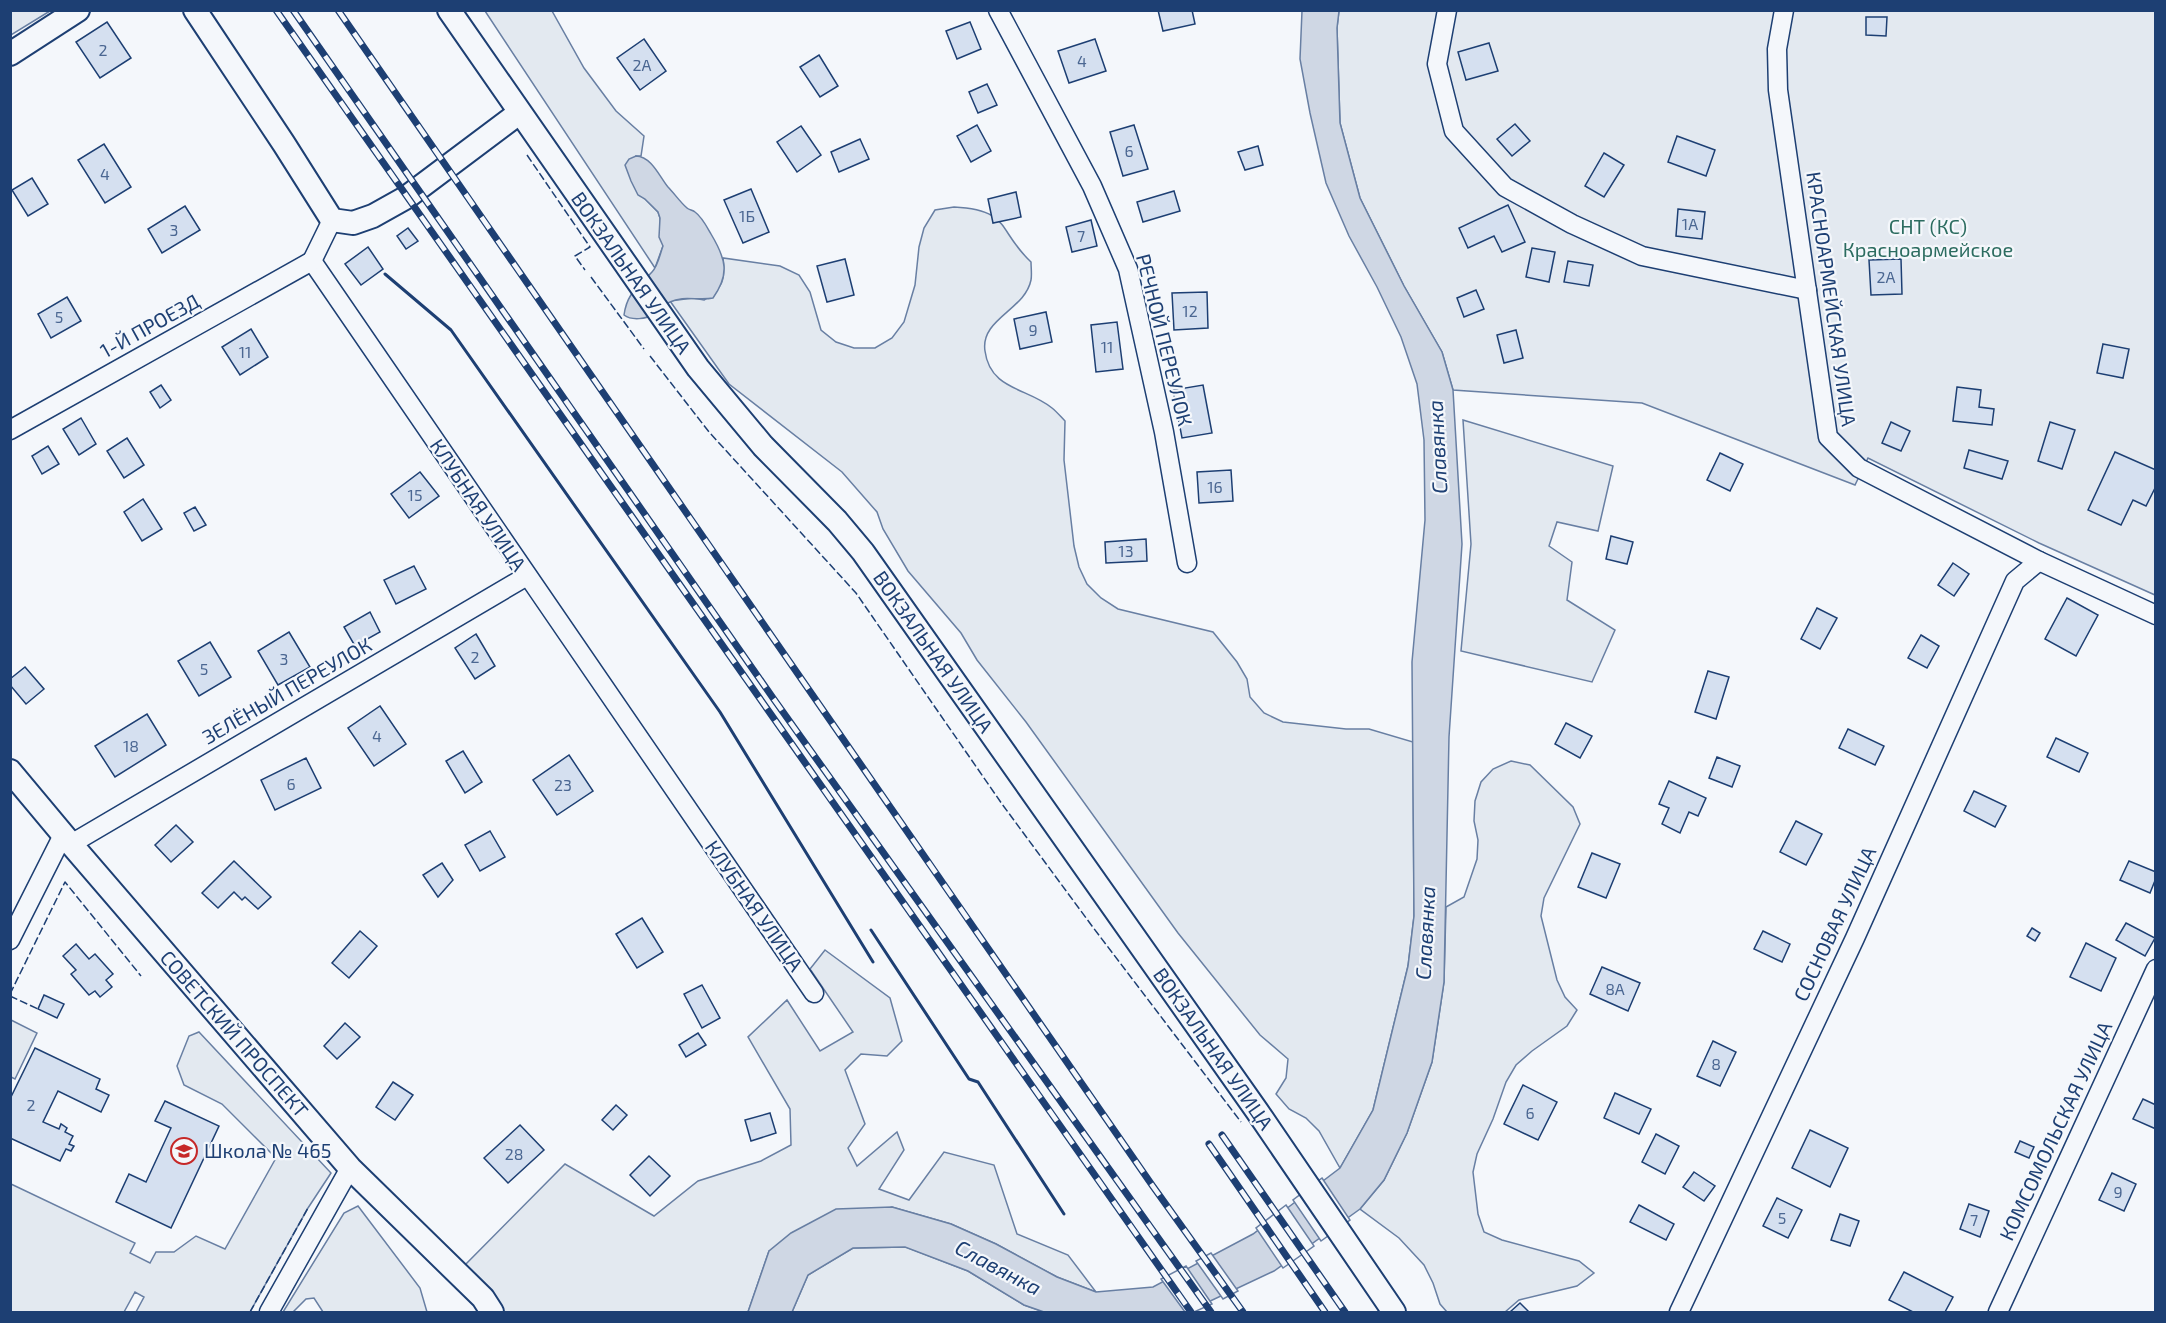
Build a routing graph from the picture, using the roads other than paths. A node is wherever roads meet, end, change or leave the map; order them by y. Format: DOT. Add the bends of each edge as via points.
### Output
graph roads {
  1 [pos="78,10"];
  2 [pos="195,10"];
  3 [pos="449,10"];
  4 [pos="998,10"];
  5 [pos="1447,10"];
  6 [pos="1784,10"];
  7 [pos="10,54"];
  8 [pos="519,113"];
  9 [pos="332,220"];
  10 [pos="312,261"];
  11 [pos="1807,290"];
  12 [pos="10,430"];
  13 [pos="2039,561"];
  14 [pos="1187,563"];
  15 [pos="527,576"];
  16 [pos="2156,615"];
  17 [pos="10,771"];
  18 [pos="67,840"];
  19 [pos="10,940"];
  20 [pos="2156,969"];
  21 [pos="814,993"];
  22 [pos="350,1168"];
  23 [pos="269,1312"];
  24 [pos="492,1312"];
  25 [pos="1394,1312"];
  26 [pos="1679,1312"];
  27 [pos="1998,1312"];
  1 -- 7 [label="street"];
  2 -- 9 [label="street"];
  3 -- 8 [label="street, ВОКЗАЛЬНАЯ УЛИЦА"];
  4 -- 14 [label="street, РЕЧНОЙ ПЕРЕУЛОК" via="1092,186 1128,269 1164,432"];
  5 -- 11 [label="street" via="1437,64 1454,131 1504,187 1642,256"];
  6 -- 11 [label="street, КРАСНОАРМЕЙСКАЯ УЛИЦА" via="1777,49 1778,90"];
  8 -- 9 [label="street" via="373,216 353,224"];
  8 -- 25 [label="street, ВОКЗАЛЬНАЯ УЛИЦА" via="698,368 763,446 863,552"];
  9 -- 10 [label="street"];
  10 -- 12 [label="street, 1-Й ПРОЕЗД"];
  10 -- 15 [label="street, КЛУБНАЯ УЛИЦА"];
  11 -- 13 [label="street, КРАСНОАРМЕЙСКАЯ УЛИЦА" via="1828,437 1859,468"];
  13 -- 16 [label="street, КРАСНОАРМЕЙСКАЯ УЛИЦА"];
  13 -- 26 [label="street, СОСНОВАЯ УЛИЦА" via="2015,581 1855,938"];
  15 -- 18 [label="street, ЗЕЛЁНЫЙ ПЕРЕУЛОК"];
  15 -- 21 [label="street, КЛУБНАЯ УЛИЦА"];
  17 -- 18 [label="street, СОВЕТСКИЙ ПРОСПЕКТ"];
  18 -- 19 [label="street"];
  18 -- 22 [label="street, СОВЕТСКИЙ ПРОСПЕКТ"];
  20 -- 27 [label="street, КОМСОМОЛЬСКАЯ УЛИЦА"];
  22 -- 23 [label="street"];
  22 -- 24 [label="street, СОВЕТСКИЙ ПРОСПЕКТ" via="483,1298"];
}
